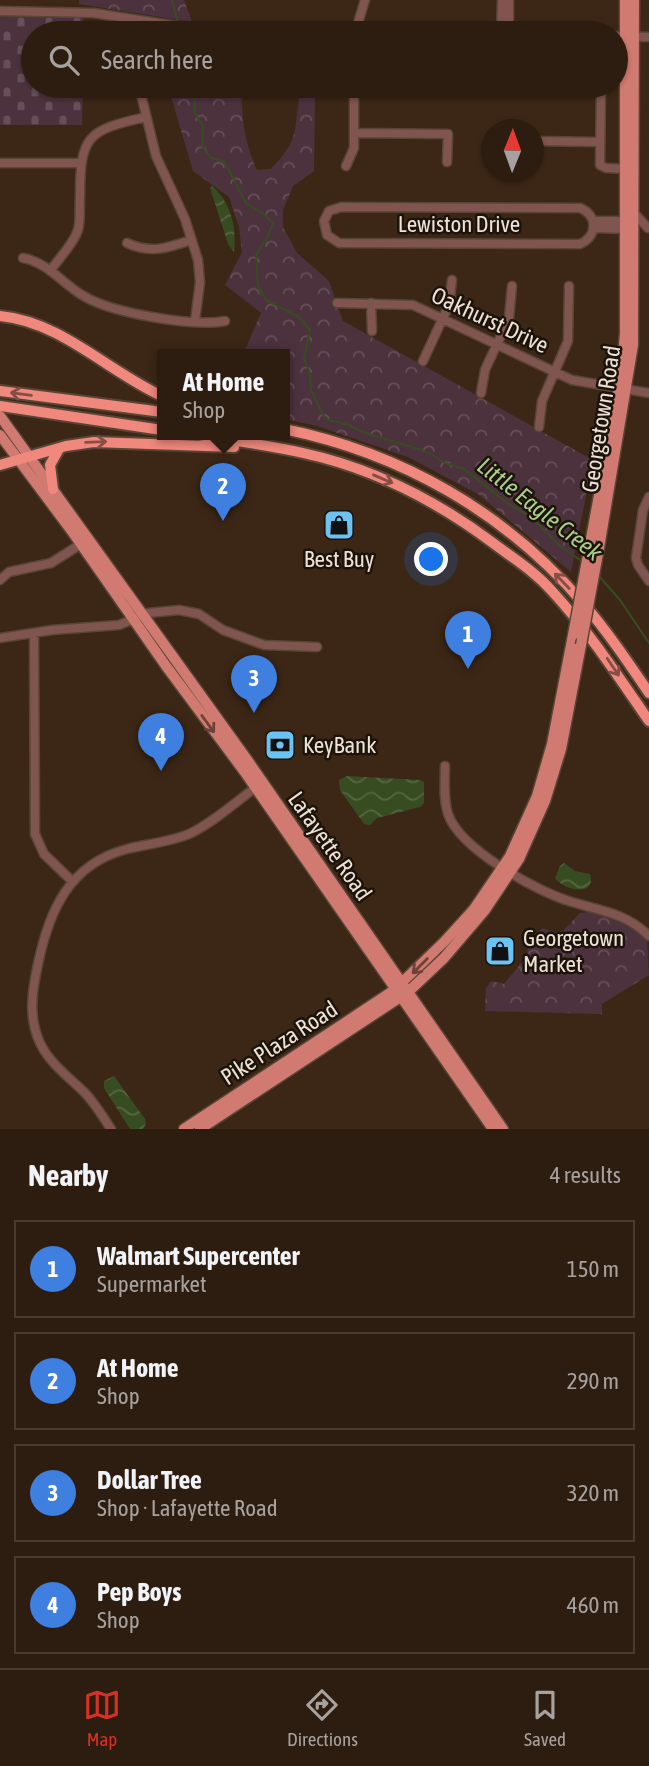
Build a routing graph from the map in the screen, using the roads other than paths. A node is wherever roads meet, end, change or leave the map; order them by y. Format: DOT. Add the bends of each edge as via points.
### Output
graph roads {
  1 [pos="365,0"];
  2 [pos="502,0"];
  3 [pos="509,0"];
  4 [pos="625,0"];
  5 [pos="634,0"];
  6 [pos="0,11"];
  7 [pos="126,18"];
  8 [pos="126,21"];
  9 [pos="152,21"];
  10 [pos="359,21"];
  11 [pos="501,21"];
  12 [pos="509,21"];
  13 [pos="625,21"];
  14 [pos="628,24"];
  15 [pos="628,36"];
  16 [pos="649,37"];
  17 [pos="142,98"];
  18 [pos="354,98"];
  19 [pos="600,98"];
  20 [pos="627,98"];
  21 [pos="146,117"];
  22 [pos="354,133"];
  23 [pos="544,141"];
  24 [pos="598,142"];
  25 [pos="447,162"];
  26 [pos="0,163"];
  27 [pos="80,163"];
  28 [pos="346,166"];
  29 [pos="629,169"];
  30 [pos="631,223"];
  31 [pos="594,225"];
  32 [pos="648,228"];
  33 [pos="191,240"];
  34 [pos="634,240"];
  35 [pos="127,243"];
  36 [pos="23,258"];
  37 [pos="50,271"];
  38 [pos="452,280"];
  39 [pos="512,286"];
  40 [pos="569,286"];
  41 [pos="337,303"];
  42 [pos="371,303"];
  43 [pos="0,316"];
  44 [pos="443,318"];
  45 [pos="195,321"];
  46 [pos="225,321"];
  47 [pos="372,331"];
  48 [pos="497,344"];
  49 [pos="423,361"];
  50 [pos="555,371"];
  51 [pos="623,389"];
  52 [pos="0,391"];
  53 [pos="157,393"];
  54 [pos="481,393"];
  55 [pos="649,393"];
  56 [pos="4,406"];
  57 [pos="157,411"];
  58 [pos="0,416"];
  59 [pos="539,427"];
  60 [pos="157,429"];
  61 [pos="290,430"];
  62 [pos="0,435"];
  63 [pos="229,440"];
  64 [pos="58,449"];
  65 [pos="29,456"];
  66 [pos="18,459"];
  67 [pos="0,465"];
  68 [pos="347,466"];
  69 [pos="54,489"];
  70 [pos="649,497"];
  71 [pos="81,544"];
  72 [pos="0,580"];
  73 [pos="649,581"];
  74 [pos="138,618"];
  75 [pos="34,633"];
  76 [pos="0,638"];
  77 [pos="317,647"];
  78 [pos="649,693"];
  79 [pos="649,721"];
  80 [pos="445,766"];
  81 [pos="259,785"];
  82 [pos="507,870"];
  83 [pos="73,882"];
  84 [pos="649,936"];
  85 [pos="401,990"];
  86 [pos="263,1082"];
  87 [pos="111,1129"];
  88 [pos="184,1129"];
  89 [pos="200,1129"];
  90 [pos="492,1129"];
  91 [pos="503,1129"];
  1 -- 10 [label="street"];
  2 -- 11 [label="street"];
  3 -- 12 [label="street"];
  4 -- 13 [label="main road, Georgetown Road"];
  5 -- 14 [label="main road, Georgetown Road"];
  6 -- 7 [label="street" via="84,12"];
  7 -- 8 [label="street"];
  7 -- 9 [label="street"];
  15 -- 16 [label="street"];
  17 -- 21 [label="street"];
  18 -- 22 [label="street"];
  19 -- 24 [label="street"];
  20 -- 29 [label="main road, Georgetown Road"];
  21 -- 27 [label="street" via="98,132 84,148"];
  21 -- 33 [label="street" via="158,161"];
  22 -- 25 [label="street" via="448,134"];
  22 -- 28 [label="street" via="353,153"];
  23 -- 24 [label="street"];
  24 -- 29 [label="street" via="601,166"];
  26 -- 27 [label="street"];
  27 -- 37 [label="street" via="78,228"];
  29 -- 30 [label="main road, Georgetown Road"];
  30 -- 31 [label="street"];
  30 -- 32 [label="street"];
  30 -- 34 [label="main road, Georgetown Road"];
  30 -- 51 [label="main road, Georgetown Road"];
  31 -- 31 [label="street, Lewiston Drive" via="591,215 580,208 340,207 328,212 323,224 328,237 339,243 577,244 587,240"];
  32 -- 34 [label="street"];
  33 -- 35 [label="street" via="156,250"];
  33 -- 45 [label="street" via="199,269"];
  34 -- 51 [label="main road, Georgetown Road" via="634,324"];
  36 -- 37 [label="street"];
  37 -- 45 [label="street" via="108,308"];
  38 -- 44 [label="street"];
  39 -- 48 [label="street" via="510,315"];
  40 -- 50 [label="street" via="569,337"];
  41 -- 42 [label="street, Oakhurst Drive"];
  42 -- 44 [label="street, Oakhurst Drive" via="408,303"];
  42 -- 47 [label="street"];
  43 -- 53 [label="highway" via="49,328"];
  44 -- 48 [label="street, Oakhurst Drive"];
  44 -- 49 [label="street"];
  45 -- 46 [label="street"];
  48 -- 50 [label="street, Oakhurst Drive"];
  48 -- 54 [label="street"];
  50 -- 51 [label="street, Oakhurst Drive" via="578,381"];
  50 -- 59 [label="street" via="541,405"];
  51 -- 55 [label="street, Oakhurst Drive"];
  51 -- 82 [label="main road, Georgetown Road, bridge" via="552,744"];
  51 -- 82 [label="main road, Georgetown Road, bridge" via="561,749 535,827"];
  57 -- 52 [label="highway, one-way"];
  56 -- 60 [label="highway"];
  58 -- 65 [label="main road, Lafayette Road"];
  78 -- 61 [label="highway, one-way" via="582,602 527,545 492,518 444,487 388,460"];
  62 -- 66 [label="main road, Lafayette Road"];
  63 -- 68 [label="highway"];
  64 -- 65 [label="highway"];
  64 -- 68 [label="highway, one-way" via="94,442 215,446 276,451"];
  64 -- 69 [label="highway" via="50,465"];
  65 -- 66 [label="highway"];
  65 -- 69 [label="main road, Lafayette Road"];
  66 -- 67 [label="highway"];
  66 -- 71 [label="main road, Lafayette Road"];
  68 -- 79 [label="highway, one-way" via="431,502 515,557 587,632"];
  69 -- 74 [label="main road, Lafayette Road"];
  70 -- 73 [label="street" via="636,560"];
  71 -- 72 [label="street" via="51,564 9,572"];
  71 -- 74 [label="main road, Lafayette Road"];
  74 -- 75 [label="street" via="119,625"];
  74 -- 77 [label="street" via="163,611 189,611 244,640"];
  74 -- 81 [label="main road, Lafayette Road"];
  75 -- 76 [label="street"];
  75 -- 83 [label="street" via="35,834 43,852"];
  80 -- 82 [label="street" via="445,801 454,826 469,844"];
  81 -- 83 [label="street" via="189,834 114,854"];
  81 -- 85 [label="main road, Lafayette Road"];
  82 -- 84 [label="street" via="562,899 621,916"];
  82 -- 85 [label="main road, Georgetown Road" via="494,899 434,969"];
  83 -- 87 [label="street" via="46,928 33,986 32,1015 51,1060 88,1097"];
  85 -- 86 [label="main road, Pike Plaza Road"];
  85 -- 90 [label="main road, Lafayette Road"];
  85 -- 91 [label="main road, Lafayette Road"];
  86 -- 88 [label="main road, Pike Plaza Road"];
  86 -- 89 [label="main road, Pike Plaza Road"];
}
